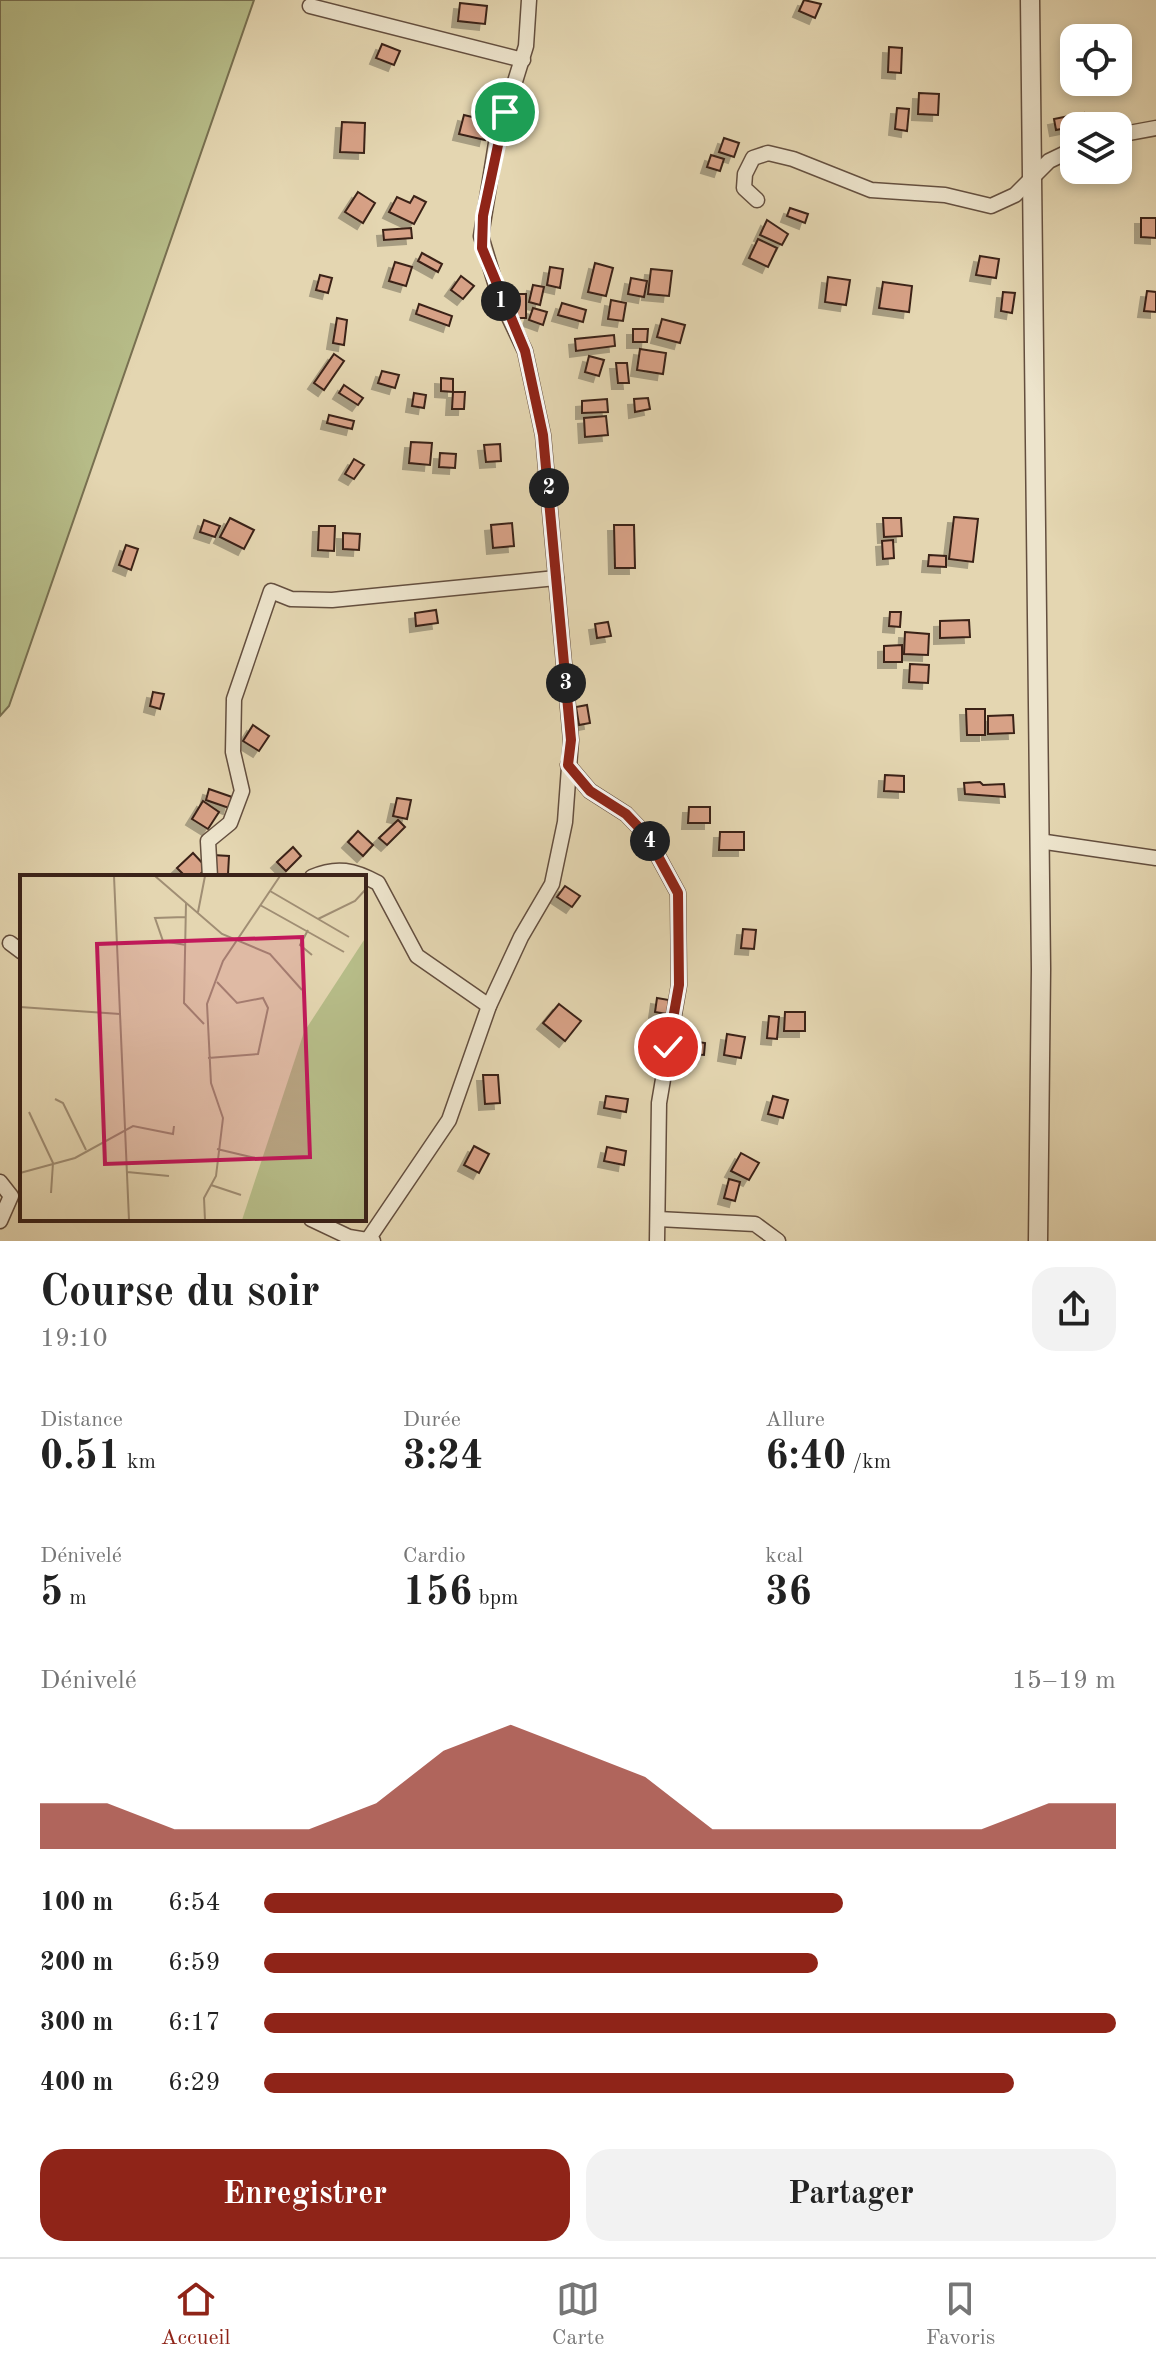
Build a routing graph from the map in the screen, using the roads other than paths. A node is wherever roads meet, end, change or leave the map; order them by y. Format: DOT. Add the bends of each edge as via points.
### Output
graph roads {
  1 [pos="529,0"];
  2 [pos="1030,0"];
  3 [pos="310,6"];
  4 [pos="523,60"];
  5 [pos="1156,128"];
  6 [pos="1132,132"];
  7 [pos="1060,156"];
  8 [pos="1032,181"];
  9 [pos="757,200"];
  10 [pos="556,578"];
  11 [pos="568,765"];
  12 [pos="1039,841"];
  13 [pos="1156,858"];
  14 [pos="210,875"];
  15 [pos="317,875"];
  16 [pos="358,875"];
  17 [pos="366,878"];
  18 [pos="489,1006"];
  19 [pos="0,1182"];
  20 [pos="658,1219"];
  21 [pos="0,1221"];
  22 [pos="315,1221"];
  23 [pos="370,1240"];
  24 [pos="657,1241"];
  25 [pos="778,1241"];
  26 [pos="1038,1241"];
  1 -- 4 [label="street"];
  2 -- 8 [label="street"];
  3 -- 4 [label="street"];
  4 -- 10 [label="street" via="496,143 481,236 531,373 543,435"];
  5 -- 6 [label="street"];
  7 -- 8 [label="street"];
  8 -- 9 [label="street" via="991,206 945,195 854,186 768,153 753,158 745,174 744,188"];
  8 -- 12 [label="street"];
  10 -- 11 [label="street" via="571,740"];
  10 -- 14 [label="street" via="332,600 291,599 271,591 234,699 233,752 242,791 230,823 208,841"];
  11 -- 18 [label="street" via="565,822 552,884"];
  11 -- 20 [label="street" via="590,791 626,814 647,836 678,893 679,985 659,1103"];
  12 -- 13 [label="street"];
  12 -- 26 [label="street"];
  15 -- 16 [label="street" via="345,870"];
  17 -- 18 [label="street" via="378,883 417,956"];
  18 -- 23 [label="street" via="449,1120"];
  19 -- 21 [label="street" via="11,1196"];
  20 -- 24 [label="street"];
  20 -- 25 [label="street" via="755,1224"];
  22 -- 23 [label="street" via="349,1237"];
}
